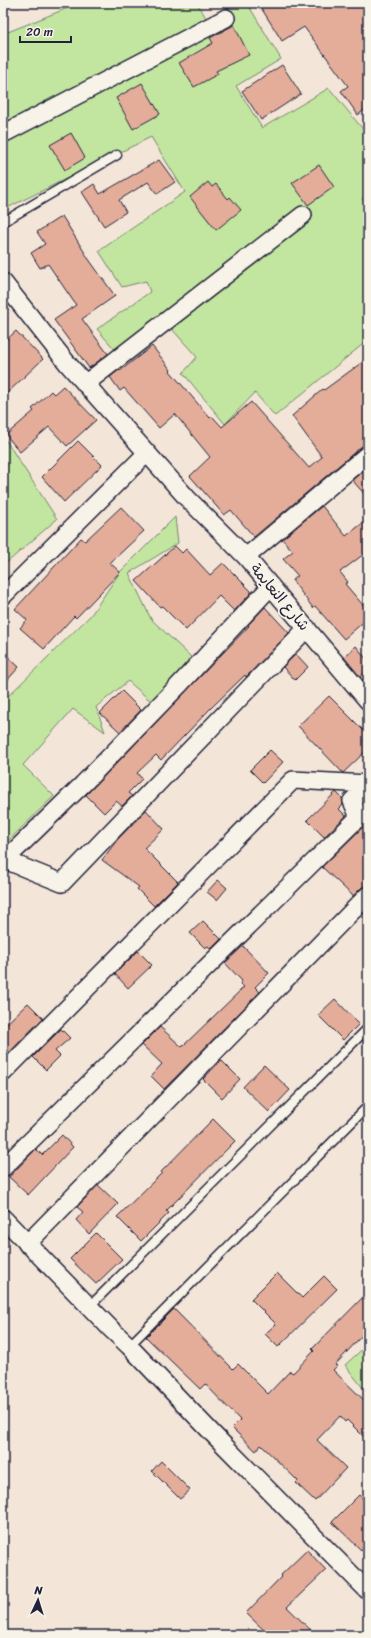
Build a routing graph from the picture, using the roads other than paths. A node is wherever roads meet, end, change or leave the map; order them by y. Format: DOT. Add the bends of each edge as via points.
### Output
graph roads {
  1 [pos="226,18"];
  2 [pos="3,134"];
  3 [pos="117,155"];
  4 [pos="303,215"];
  5 [pos="3,222"];
  6 [pos="3,282"];
  7 [pos="85,384"];
  8 [pos="147,453"];
  9 [pos="368,454"];
  10 [pos="246,557"];
  11 [pos="270,586"];
  12 [pos="3,596"];
  13 [pos="307,628"];
  14 [pos="368,701"];
  15 [pos="368,785"];
  16 [pos="4,861"];
  17 [pos="368,895"];
  18 [pos="368,1028"];
  19 [pos="3,1073"];
  20 [pos="368,1106"];
  21 [pos="3,1168"];
  22 [pos="3,1218"];
  23 [pos="27,1244"];
  24 [pos="90,1306"];
  25 [pos="129,1346"];
  26 [pos="368,1591"];
  1 -- 2 [label="street"];
  3 -- 5 [label="lane"];
  4 -- 7 [label="street"];
  6 -- 7 [label="street, شارع النعايمة"];
  7 -- 8 [label="street, شارع النعايمة"];
  8 -- 10 [label="street, شارع النعايمة" via="187,498"];
  8 -- 12 [label="street"];
  9 -- 10 [label="street"];
  10 -- 11 [label="street, شارع النعايمة"];
  11 -- 13 [label="street, شارع النعايمة"];
  11 -- 16 [label="street" via="180,684"];
  13 -- 14 [label="street, شارع النعايمة"];
  13 -- 16 [label="street" via="62,883"];
  15 -- 19 [label="street" via="293,780"];
  15 -- 21 [label="street" via="352,801 359,817"];
  17 -- 23 [label="street"];
  18 -- 24 [label="lane"];
  20 -- 25 [label="lane"];
  22 -- 23 [label="street"];
  23 -- 24 [label="street"];
  24 -- 25 [label="street"];
  25 -- 26 [label="street"];
}
